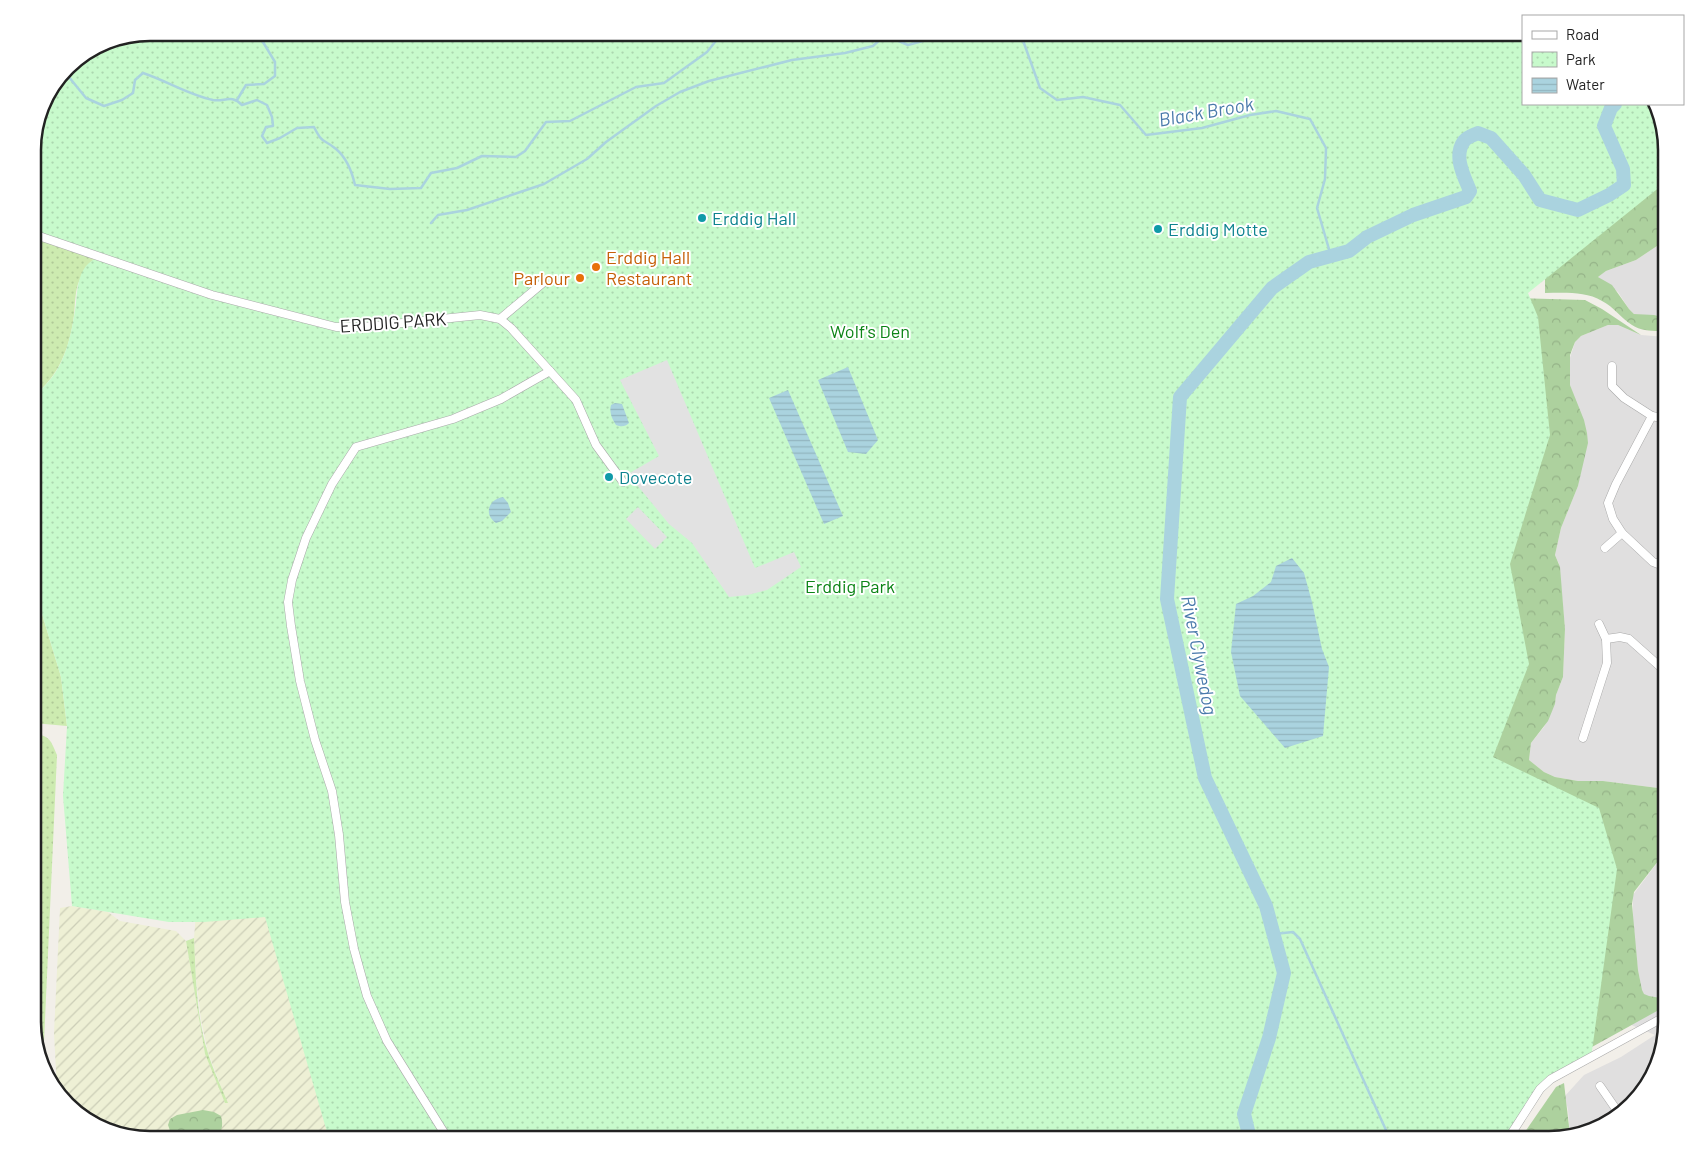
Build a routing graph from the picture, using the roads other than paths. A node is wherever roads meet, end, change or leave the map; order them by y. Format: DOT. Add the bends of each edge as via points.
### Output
graph roads {
  1 [pos="41,237"];
  2 [pos="544,282"];
  3 [pos="500,319"];
  4 [pos="1612,366"];
  5 [pos="550,371"];
  6 [pos="1652,416"];
  7 [pos="1658,417"];
  8 [pos="622,482"];
  9 [pos="1622,533"];
  10 [pos="1605,548"];
  11 [pos="1658,564"];
  12 [pos="1599,624"];
  13 [pos="1606,639"];
  14 [pos="1658,665"];
  15 [pos="1582,738"];
  16 [pos="1658,1020"];
  17 [pos="1600,1086"];
  18 [pos="1615,1108"];
  19 [pos="442,1131"];
  20 [pos="1514,1131"];
  1 -- 3 [label="street, ERDDIG PARK" via="212,295 336,327 381,326 480,315"];
  2 -- 3 [label="street"];
  3 -- 5 [label="street"];
  4 -- 6 [label="street" via="1612,386"];
  5 -- 8 [label="street" via="576,400 596,445"];
  5 -- 19 [label="street" via="501,399 453,419 356,446 332,484 306,538 288,602 300,681 332,791 345,902 367,996 387,1041"];
  6 -- 7 [label="street"];
  6 -- 9 [label="street" via="1608,503"];
  9 -- 10 [label="street"];
  9 -- 11 [label="street"];
  12 -- 13 [label="street"];
  13 -- 14 [label="street" via="1629,639"];
  13 -- 15 [label="street" via="1607,664"];
  16 -- 20 [label="street" via="1551,1079 1540,1090"];
  17 -- 18 [label="street"];
}
